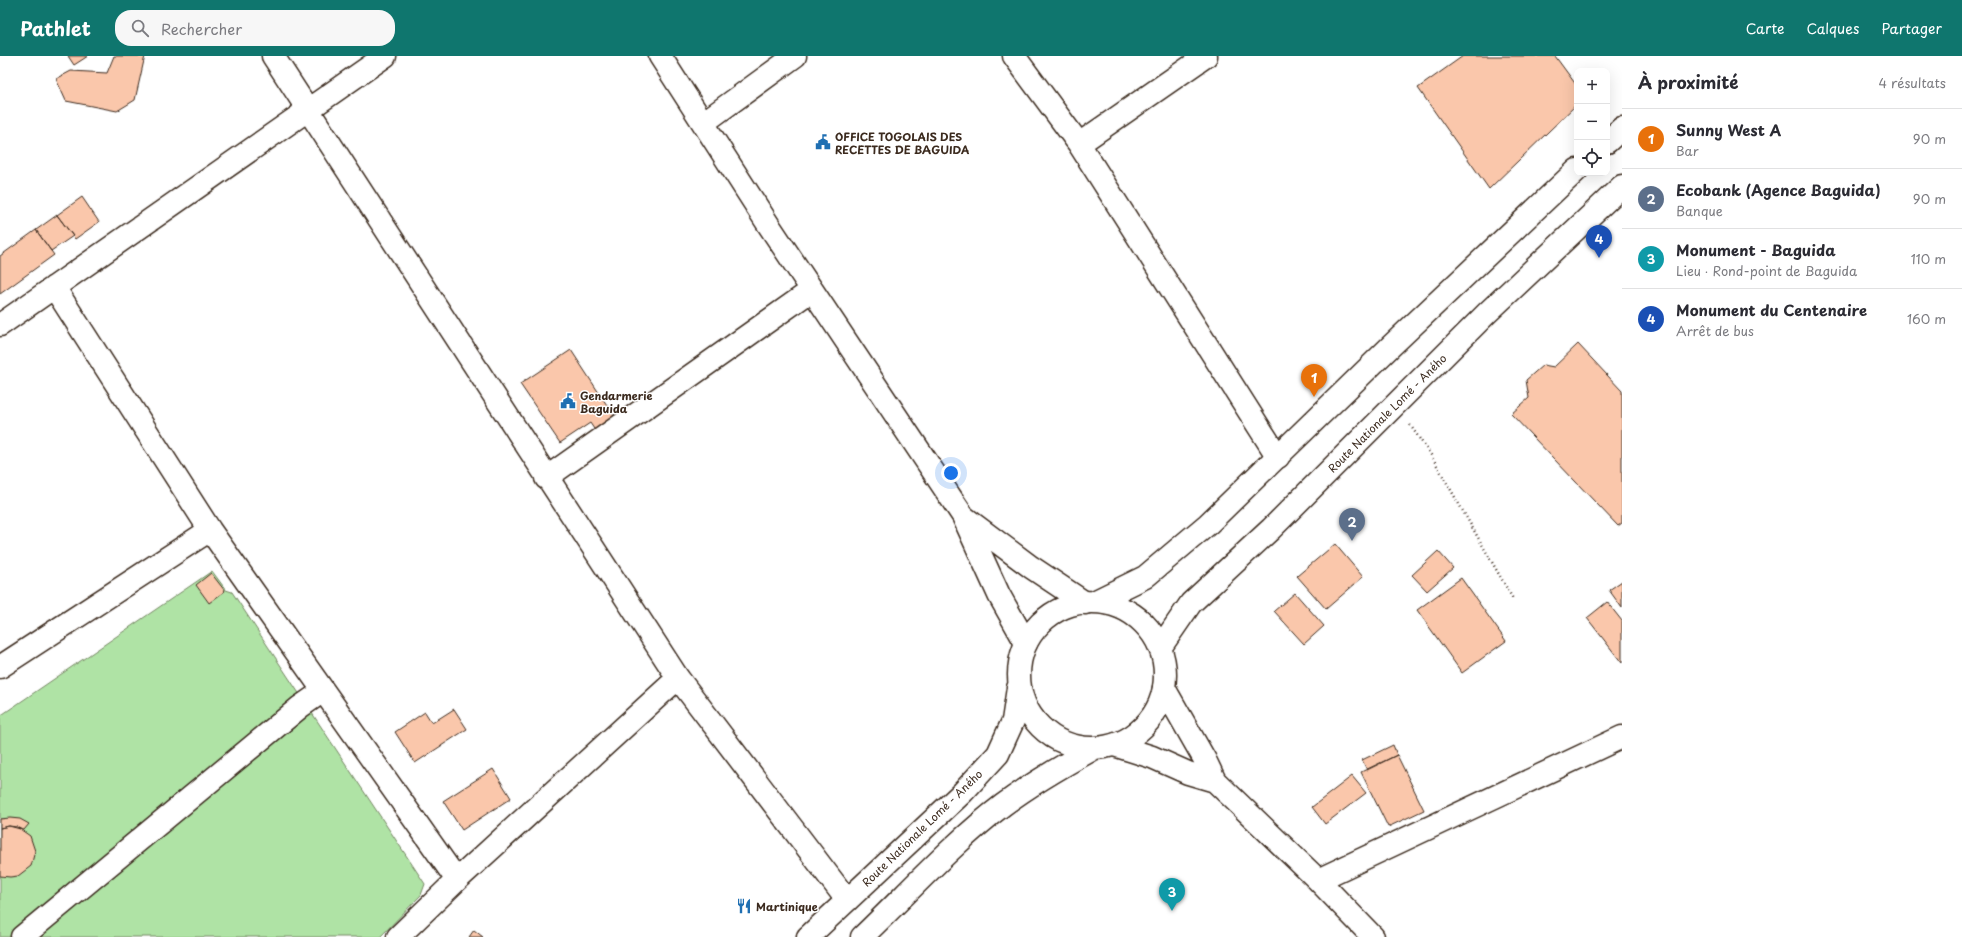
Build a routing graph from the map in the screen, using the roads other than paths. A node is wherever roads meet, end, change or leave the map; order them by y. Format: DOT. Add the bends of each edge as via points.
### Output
graph roads {
  1 [pos="273,56"];
  2 [pos="385,56"];
  3 [pos="660,56"];
  4 [pos="795,56"];
  5 [pos="1014,56"];
  6 [pos="1206,56"];
  7 [pos="307,109"];
  8 [pos="703,124"];
  9 [pos="1622,128"];
  10 [pos="1609,140"];
  11 [pos="1079,144"];
  12 [pos="1574,173"];
  13 [pos="1622,186"];
  14 [pos="54,287"];
  15 [pos="812,290"];
  16 [pos="0,325"];
  17 [pos="1278,457"];
  18 [pos="546,478"];
  19 [pos="963,516"];
  20 [pos="210,530"];
  21 [pos="1089,602"];
  22 [pos="1026,643"];
  23 [pos="1160,648"];
  24 [pos="0,667"];
  25 [pos="678,678"];
  26 [pos="1018,683"];
  27 [pos="1164,688"];
  28 [pos="323,691"];
  29 [pos="1622,737"];
  30 [pos="1104,747"];
  31 [pos="1215,781"];
  32 [pos="457,880"];
  33 [pos="1318,880"];
  34 [pos="847,900"];
  35 [pos="22,937"];
  36 [pos="398,937"];
  37 [pos="808,937"];
  38 [pos="862,937"];
  39 [pos="1373,937"];
  1 -- 7 [label="main road"];
  2 -- 7 [label="main road"];
  3 -- 8 [label="main road"];
  4 -- 8 [label="main road"];
  5 -- 11 [label="main road"];
  6 -- 11 [label="main road"];
  7 -- 14 [label="main road"];
  7 -- 18 [label="main road"];
  8 -- 15 [label="main road"];
  9 -- 10 [label="main road"];
  11 -- 17 [label="main road"];
  12 -- 17 [label="main road"];
  13 -- 23 [label="main road, Route Nationale Lomé - Aného" via="1487,313 1271,529 1191,603"];
  14 -- 16 [label="main road"];
  14 -- 20 [label="main road"];
  15 -- 18 [label="main road"];
  15 -- 19 [label="main road"];
  17 -- 21 [label="main road" via="1208,524 1145,577"];
  18 -- 25 [label="main road"];
  19 -- 21 [label="main road" via="1031,568"];
  19 -- 22 [label="main road" via="999,595"];
  20 -- 24 [label="main road"];
  20 -- 28 [label="main road"];
  21 -- 22 [label="main road" via="1061,609 1050,615"];
  21 -- 23 [label="main road" via="1108,604 1134,615 1154,635"];
  22 -- 26 [label="main road, Route Nationale Lomé - Aného" via="1021,656"];
  23 -- 27 [label="main road" via="1165,672"];
  25 -- 32 [label="main road"];
  25 -- 34 [label="main road"];
  26 -- 30 [label="main road" via="1026,708 1043,730 1066,744 1080,748"];
  26 -- 34 [label="main road, Route Nationale Lomé - Aného" via="1013,721 998,754 963,792"];
  27 -- 30 [label="main road" via="1155,712 1147,723 1126,740"];
  27 -- 31 [label="main road"];
  28 -- 32 [label="main road"];
  28 -- 35 [label="main road" via="294,712"];
  29 -- 33 [label="main road"];
  30 -- 31 [label="main road" via="1152,757 1188,774"];
  30 -- 38 [label="main road" via="1029,786 1001,806"];
  31 -- 33 [label="main road"];
  32 -- 36 [label="main road"];
  33 -- 39 [label="main road"];
  34 -- 37 [label="main road, Route Nationale Lomé - Aného"];
}
